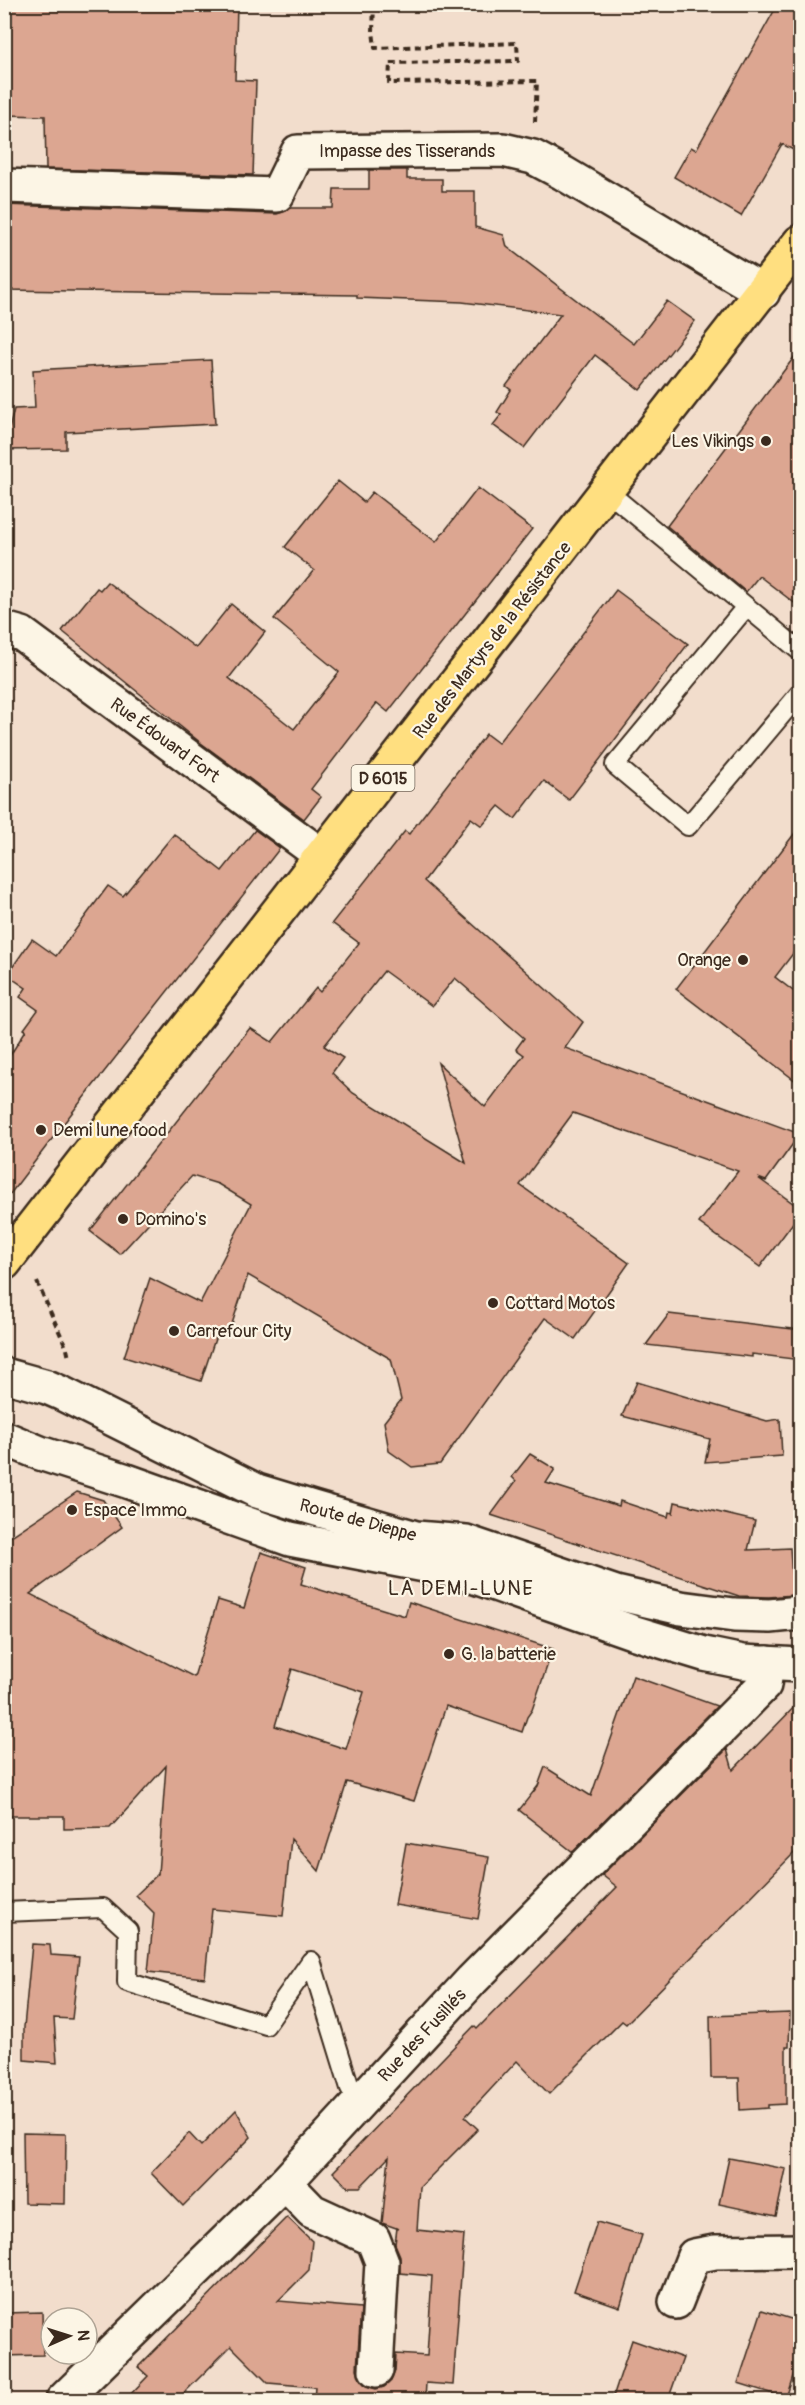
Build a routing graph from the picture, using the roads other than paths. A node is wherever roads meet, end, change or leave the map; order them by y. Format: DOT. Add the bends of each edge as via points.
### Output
graph roads {
  1 [pos="4,186"];
  2 [pos="801,242"];
  3 [pos="763,292"];
  4 [pos="608,492"];
  5 [pos="746,607"];
  6 [pos="4,629"];
  7 [pos="801,651"];
  8 [pos="801,693"];
  9 [pos="322,856"];
  10 [pos="4,1263"];
  11 [pos="4,1375"];
  12 [pos="4,1438"];
  13 [pos="801,1614"];
  14 [pos="767,1663"];
  15 [pos="801,1665"];
  16 [pos="4,1912"];
  17 [pos="366,2096"];
  18 [pos="285,2183"];
  19 [pos="801,2251"];
  20 [pos="676,2302"];
  21 [pos="376,2370"];
  22 [pos="63,2400"];
  1 -- 3 [label="street, Impasse des Tisserands" via="277,195 298,152 503,150 533,157 563,172"];
  2 -- 3 [label="main road, Rue des Martyrs de la Résistance / D 6015"];
  3 -- 4 [label="main road, Rue des Martyrs de la Résistance / D 6015"];
  4 -- 5 [label="lane"];
  4 -- 9 [label="main road, Rue des Martyrs de la Résistance / D 6015"];
  5 -- 7 [label="lane"];
  5 -- 8 [label="lane" via="615,765 688,826"];
  6 -- 9 [label="street, Rue Édouard Fort" via="22,634"];
  9 -- 10 [label="main road, Rue des Martyrs de la Résistance / D 6015"];
  11 -- 13 [label="street, Route de Dieppe" via="63,1394 257,1491 313,1508 416,1538 466,1542 616,1593 681,1608 734,1615"];
  12 -- 14 [label="street, Route de Dieppe" via="290,1539 461,1572 704,1654"];
  14 -- 15 [label="street, Route de Dieppe"];
  14 -- 17 [label="street, Rue des Fusillés" via="764,1685 481,1972"];
  16 -- 17 [label="lane" via="103,1908 128,1931 127,1982 266,2025 312,1961 350,2088"];
  17 -- 18 [label="street, Rue des Fusillés"];
  18 -- 21 [label="street" via="312,2211 373,2240 382,2262"];
  18 -- 22 [label="street, Rue des Fusillés"];
  19 -- 20 [label="street" via="715,2252 694,2256"];
}
